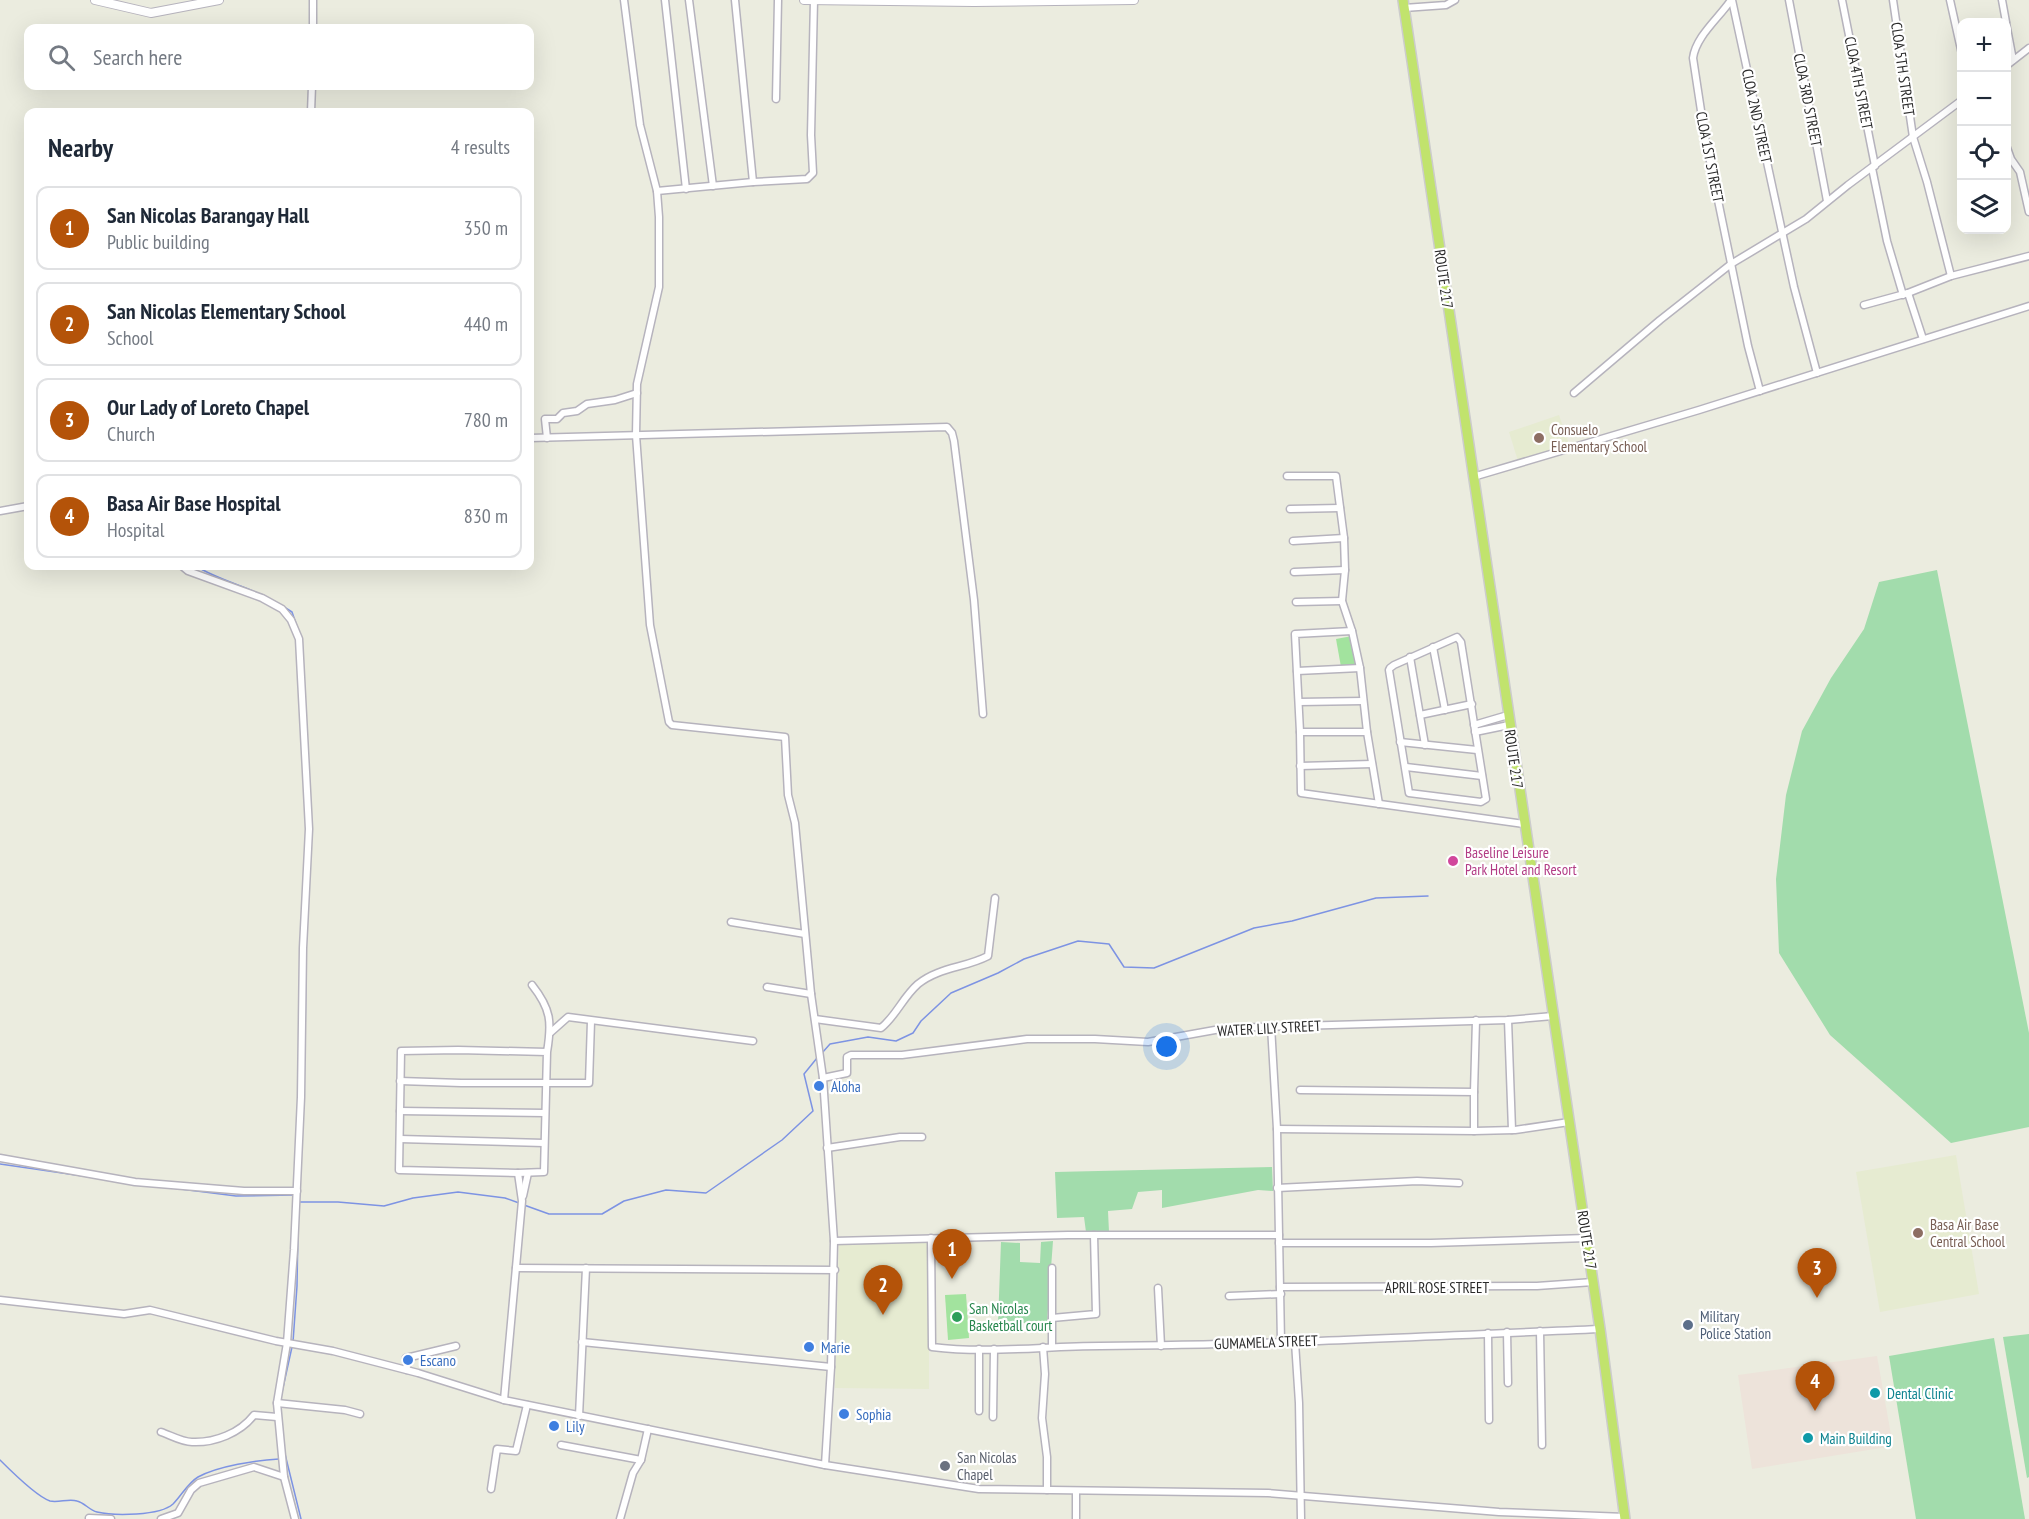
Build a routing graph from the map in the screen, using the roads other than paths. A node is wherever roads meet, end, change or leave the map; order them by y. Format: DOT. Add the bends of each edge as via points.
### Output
graph roads {
  1 [pos="95,0"];
  2 [pos="219,0"];
  3 [pos="313,0"];
  4 [pos="624,0"];
  5 [pos="665,0"];
  6 [pos="689,0"];
  7 [pos="735,0"];
  8 [pos="778,0"];
  9 [pos="804,0"];
  10 [pos="814,0"];
  11 [pos="1134,0"];
  12 [pos="1455,0"];
  13 [pos="1789,0"];
  14 [pos="1842,0"];
  15 [pos="1893,0"];
  16 [pos="1950,0"];
  17 [pos="2002,0"];
  18 [pos="1729,1"];
  19 [pos="1403,4"];
  20 [pos="2005,18"];
  21 [pos="313,24"];
  22 [pos="1957,32"];
  23 [pos="2029,48"];
  24 [pos="2011,49"];
  25 [pos="2013,60"];
  26 [pos="312,90"];
  27 [pos="776,99"];
  28 [pos="1957,104"];
  29 [pos="311,108"];
  30 [pos="1913,137"];
  31 [pos="2011,159"];
  32 [pos="1873,167"];
  33 [pos="753,182"];
  34 [pos="713,186"];
  35 [pos="686,189"];
  36 [pos="657,191"];
  37 [pos="1827,201"];
  38 [pos="2029,212"];
  39 [pos="1782,233"];
  40 [pos="2029,256"];
  41 [pos="1731,264"];
  42 [pos="1952,276"];
  43 [pos="1905,294"];
  44 [pos="1864,305"];
  45 [pos="2029,306"];
  46 [pos="1923,339"];
  47 [pos="1817,373"];
  48 [pos="1760,391"];
  49 [pos="637,393"];
  50 [pos="1574,393"];
  51 [pos="636,435"];
  52 [pos="534,438"];
  53 [pos="546,438"];
  54 [pos="1287,476"];
  55 [pos="1473,477"];
  56 [pos="24,507"];
  57 [pos="1340,508"];
  58 [pos="1290,509"];
  59 [pos="0,511"];
  60 [pos="1344,538"];
  61 [pos="1293,541"];
  62 [pos="188,570"];
  63 [pos="1345,570"];
  64 [pos="1294,572"];
  65 [pos="1342,601"];
  66 [pos="1296,602"];
  67 [pos="1352,631"];
  68 [pos="1433,647"];
  69 [pos="1410,657"];
  70 [pos="1360,668"];
  71 [pos="1297,671"];
  72 [pos="1363,701"];
  73 [pos="1299,702"];
  74 [pos="1472,704"];
  75 [pos="1445,710"];
  76 [pos="983,714"];
  77 [pos="1420,715"];
  78 [pos="1508,715"];
  79 [pos="1474,724"];
  80 [pos="1509,725"];
  81 [pos="1300,732"];
  82 [pos="1367,732"];
  83 [pos="1475,732"];
  84 [pos="1400,742"];
  85 [pos="1425,744"];
  86 [pos="1477,750"];
  87 [pos="1372,764"];
  88 [pos="1300,766"];
  89 [pos="1406,767"];
  90 [pos="1482,776"];
  91 [pos="1379,804"];
  92 [pos="1524,824"];
  93 [pos="995,898"];
  94 [pos="731,922"];
  95 [pos="805,934"];
  96 [pos="532,985"];
  97 [pos="767,987"];
  98 [pos="811,994"];
  99 [pos="1553,1016"];
  100 [pos="815,1019"];
  101 [pos="1476,1020"];
  102 [pos="1508,1020"];
  103 [pos="591,1021"];
  104 [pos="1271,1026"];
  105 [pos="550,1033"];
  106 [pos="753,1041"];
  107 [pos="547,1052"];
  108 [pos="823,1078"];
  109 [pos="400,1081"];
  110 [pos="546,1082"];
  111 [pos="1300,1090"];
  112 [pos="1474,1092"];
  113 [pos="400,1111"];
  114 [pos="545,1113"];
  115 [pos="1569,1122"];
  116 [pos="1277,1129"];
  117 [pos="1512,1130"];
  118 [pos="1474,1131"];
  119 [pos="922,1137"];
  120 [pos="400,1139"];
  121 [pos="544,1143"];
  122 [pos="827,1149"];
  123 [pos="0,1158"];
  124 [pos="518,1173"];
  125 [pos="528,1173"];
  126 [pos="1460,1183"];
  127 [pos="1277,1188"];
  128 [pos="297,1191"];
  129 [pos="522,1201"];
  130 [pos="1094,1235"];
  131 [pos="1279,1235"];
  132 [pos="931,1238"];
  133 [pos="1587,1238"];
  134 [pos="834,1241"];
  135 [pos="1279,1243"];
  136 [pos="516,1268"];
  137 [pos="586,1268"];
  138 [pos="1052,1268"];
  139 [pos="834,1270"];
  140 [pos="1593,1282"];
  141 [pos="1158,1288"];
  142 [pos="1280,1291"];
  143 [pos="1229,1296"];
  144 [pos="0,1300"];
  145 [pos="1052,1318"];
  146 [pos="1600,1329"];
  147 [pos="1540,1331"];
  148 [pos="1508,1332"];
  149 [pos="1488,1333"];
  150 [pos="582,1342"];
  151 [pos="1281,1342"];
  152 [pos="1295,1342"];
  153 [pos="287,1343"];
  154 [pos="456,1346"];
  155 [pos="1052,1346"];
  156 [pos="1161,1346"];
  157 [pos="1043,1347"];
  158 [pos="994,1349"];
  159 [pos="979,1350"];
  160 [pos="831,1367"];
  161 [pos="407,1370"];
  162 [pos="1508,1383"];
  163 [pos="504,1400"];
  164 [pos="277,1403"];
  165 [pos="527,1405"];
  166 [pos="978,1411"];
  167 [pos="360,1414"];
  168 [pos="579,1416"];
  169 [pos="278,1417"];
  170 [pos="993,1417"];
  171 [pos="1489,1420"];
  172 [pos="648,1429"];
  173 [pos="161,1432"];
  174 [pos="561,1445"];
  175 [pos="1542,1445"];
  176 [pos="641,1460"];
  177 [pos="825,1465"];
  178 [pos="284,1477"];
  179 [pos="491,1489"];
  180 [pos="1047,1490"];
  181 [pos="1076,1491"];
  182 [pos="1300,1494"];
  183 [pos="89,1518"];
  184 [pos="1625,1518"];
  185 [pos="111,1519"];
  186 [pos="160,1519"];
  187 [pos="295,1519"];
  188 [pos="620,1519"];
  189 [pos="1076,1519"];
  190 [pos="1300,1519"];
  1 -- 2 [label="street" via="151,13"];
  3 -- 21 [label="street"];
  4 -- 36 [label="street" via="640,125"];
  5 -- 35 [label="street"];
  6 -- 34 [label="street"];
  7 -- 33 [label="street"];
  8 -- 27 [label="street"];
  9 -- 10 [label="street"];
  10 -- 11 [label="street"];
  10 -- 33 [label="street" via="813,172 807,179"];
  12 -- 19 [label="street" via="1446,5"];
  13 -- 37 [label="street, CLOA 3RD STREET"];
  14 -- 32 [label="street, CLOA 4TH STREET"];
  15 -- 30 [label="street, CLOA 5TH STREET"];
  16 -- 22 [label="street"];
  17 -- 20 [label="street"];
  18 -- 39 [label="street, CLOA 2ND STREET"];
  18 -- 41 [label="street, CLOA 1ST STREET" via="1694,50 1693,58"];
  19 -- 55 [label="main road, ROUTE 217"];
  23 -- 25 [label="street"];
  24 -- 25 [label="street"];
  26 -- 29 [label="street"];
  28 -- 30 [label="street"];
  30 -- 32 [label="street"];
  30 -- 42 [label="street, CLOA 5TH STREET"];
  31 -- 38 [label="street" via="2020,172"];
  32 -- 37 [label="street"];
  32 -- 43 [label="street, CLOA 4TH STREET" via="1887,242"];
  33 -- 34 [label="street"];
  34 -- 35 [label="street"];
  35 -- 36 [label="street"];
  36 -- 49 [label="street" via="659,287"];
  37 -- 39 [label="street"];
  39 -- 41 [label="street"];
  39 -- 47 [label="street, CLOA 2ND STREET"];
  40 -- 42 [label="street"];
  41 -- 48 [label="street, CLOA 1ST STREET"];
  41 -- 50 [label="street"];
  42 -- 43 [label="street"];
  43 -- 44 [label="street"];
  43 -- 46 [label="street, CLOA 4TH STREET"];
  45 -- 46 [label="street"];
  46 -- 47 [label="street"];
  47 -- 48 [label="street"];
  48 -- 55 [label="street"];
  49 -- 51 [label="street"];
  49 -- 53 [label="street" via="587,404 557,419 545,419"];
  51 -- 53 [label="street"];
  51 -- 76 [label="street" via="946,427 954,441 963,506"];
  51 -- 95 [label="street" via="650,625 669,722 785,737"];
  52 -- 53 [label="street"];
  54 -- 57 [label="street" via="1336,476"];
  55 -- 78 [label="main road, ROUTE 217"];
  56 -- 59 [label="street"];
  57 -- 58 [label="street"];
  57 -- 60 [label="street"];
  60 -- 61 [label="street"];
  60 -- 63 [label="street"];
  62 -- 128 [label="street" via="282,609 299,639 309,829"];
  63 -- 64 [label="street"];
  63 -- 65 [label="street"];
  65 -- 66 [label="street"];
  65 -- 67 [label="street"];
  67 -- 70 [label="street"];
  67 -- 71 [label="street" via="1295,634"];
  68 -- 69 [label="street"];
  68 -- 74 [label="street" via="1459,638"];
  68 -- 75 [label="street"];
  69 -- 77 [label="street"];
  69 -- 84 [label="street" via="1389,670"];
  70 -- 71 [label="street"];
  70 -- 72 [label="street"];
  71 -- 73 [label="street"];
  72 -- 73 [label="street"];
  72 -- 82 [label="street"];
  73 -- 81 [label="street"];
  74 -- 75 [label="street"];
  74 -- 79 [label="street"];
  75 -- 77 [label="street"];
  77 -- 85 [label="street"];
  78 -- 79 [label="street"];
  78 -- 80 [label="main road, ROUTE 217"];
  79 -- 83 [label="street"];
  80 -- 83 [label="street"];
  80 -- 92 [label="main road, ROUTE 217"];
  81 -- 82 [label="street"];
  81 -- 88 [label="street"];
  82 -- 87 [label="street"];
  83 -- 86 [label="street"];
  84 -- 85 [label="street"];
  84 -- 89 [label="street"];
  85 -- 86 [label="street"];
  86 -- 90 [label="street"];
  87 -- 88 [label="street"];
  87 -- 91 [label="street"];
  88 -- 91 [label="street" via="1301,793"];
  89 -- 90 [label="street"];
  89 -- 90 [label="street" via="1409,793 1423,796 1484,801"];
  91 -- 92 [label="street"];
  92 -- 99 [label="main road, ROUTE 217"];
  93 -- 100 [label="street" via="988,956 932,974 905,997 881,1028"];
  94 -- 95 [label="street"];
  95 -- 98 [label="street"];
  96 -- 105 [label="street" via="547,1007"];
  97 -- 98 [label="street"];
  98 -- 100 [label="street"];
  99 -- 102 [label="street, WATER LILY STREET"];
  99 -- 115 [label="main road, ROUTE 217"];
  100 -- 108 [label="street"];
  101 -- 102 [label="street, WATER LILY STREET"];
  101 -- 104 [label="street, WATER LILY STREET"];
  101 -- 112 [label="street"];
  102 -- 117 [label="street"];
  103 -- 105 [label="street" via="568,1017"];
  103 -- 106 [label="street"];
  103 -- 110 [label="street" via="589,1083"];
  104 -- 108 [label="street, WATER LILY STREET" via="1226,1028 1148,1042 1027,1039 902,1055 851,1055 847,1073"];
  104 -- 116 [label="street"];
  105 -- 107 [label="street"];
  107 -- 109 [label="street" via="401,1051"];
  107 -- 110 [label="street"];
  108 -- 122 [label="street"];
  109 -- 110 [label="street"];
  109 -- 113 [label="street"];
  110 -- 114 [label="street"];
  111 -- 112 [label="street"];
  112 -- 118 [label="street"];
  113 -- 114 [label="street"];
  113 -- 120 [label="street"];
  114 -- 121 [label="street"];
  115 -- 117 [label="street"];
  115 -- 133 [label="main road, ROUTE 217"];
  116 -- 118 [label="street"];
  116 -- 127 [label="street"];
  117 -- 118 [label="street"];
  119 -- 122 [label="street"];
  120 -- 121 [label="street"];
  120 -- 124 [label="street" via="399,1170"];
  121 -- 125 [label="street" via="544,1172"];
  122 -- 134 [label="street"];
  123 -- 128 [label="street" via="135,1182"];
  124 -- 125 [label="street"];
  124 -- 129 [label="street"];
  125 -- 129 [label="street"];
  126 -- 127 [label="street" via="1417,1181"];
  127 -- 131 [label="street"];
  128 -- 153 [label="street"];
  129 -- 136 [label="street"];
  130 -- 131 [label="street"];
  130 -- 132 [label="street"];
  130 -- 145 [label="street" via="1095,1314"];
  131 -- 135 [label="street"];
  132 -- 134 [label="street"];
  132 -- 159 [label="street, GUMAMELA STREET" via="932,1347"];
  133 -- 135 [label="street"];
  133 -- 140 [label="main road, ROUTE 217"];
  134 -- 139 [label="street"];
  135 -- 142 [label="street"];
  136 -- 137 [label="street"];
  136 -- 163 [label="street"];
  137 -- 139 [label="street"];
  137 -- 150 [label="street"];
  138 -- 145 [label="street"];
  139 -- 160 [label="street"];
  140 -- 142 [label="street, APRIL ROSE STREET"];
  140 -- 146 [label="main road, ROUTE 217"];
  141 -- 156 [label="street"];
  142 -- 143 [label="street, APRIL ROSE STREET"];
  142 -- 151 [label="street"];
  144 -- 153 [label="street" via="124,1314 150,1310"];
  145 -- 155 [label="street"];
  146 -- 147 [label="street, GUMAMELA STREET"];
  146 -- 184 [label="main road, ROUTE 217"];
  147 -- 148 [label="street, GUMAMELA STREET"];
  147 -- 175 [label="street"];
  148 -- 149 [label="street, GUMAMELA STREET"];
  148 -- 162 [label="street"];
  149 -- 152 [label="street, GUMAMELA STREET"];
  149 -- 171 [label="street"];
  150 -- 160 [label="street"];
  150 -- 168 [label="street"];
  151 -- 152 [label="street, GUMAMELA STREET"];
  151 -- 156 [label="street, GUMAMELA STREET"];
  152 -- 182 [label="street"];
  153 -- 161 [label="street"];
  153 -- 164 [label="street"];
  154 -- 161 [label="street" via="406,1359"];
  155 -- 156 [label="street, GUMAMELA STREET"];
  155 -- 157 [label="street, GUMAMELA STREET"];
  157 -- 158 [label="street, GUMAMELA STREET"];
  157 -- 180 [label="street"];
  158 -- 159 [label="street, GUMAMELA STREET"];
  158 -- 170 [label="street"];
  159 -- 166 [label="street"];
  160 -- 177 [label="street"];
  161 -- 163 [label="street"];
  163 -- 165 [label="street"];
  164 -- 167 [label="street"];
  164 -- 169 [label="street"];
  165 -- 168 [label="street"];
  165 -- 179 [label="street" via="516,1451 496,1449"];
  168 -- 172 [label="street"];
  169 -- 173 [label="street" via="254,1415 221,1438 211,1440 190,1442"];
  169 -- 178 [label="street"];
  172 -- 176 [label="street"];
  172 -- 177 [label="street"];
  174 -- 176 [label="street"];
  176 -- 188 [label="street" via="633,1473"];
  177 -- 180 [label="street" via="979,1489"];
  178 -- 186 [label="street" via="254,1467 199,1484 178,1513"];
  178 -- 187 [label="street"];
  180 -- 181 [label="street"];
  181 -- 182 [label="street"];
  181 -- 189 [label="street"];
  182 -- 184 [label="street" via="1499,1512"];
  182 -- 190 [label="street"];
  183 -- 185 [label="street"];
}
